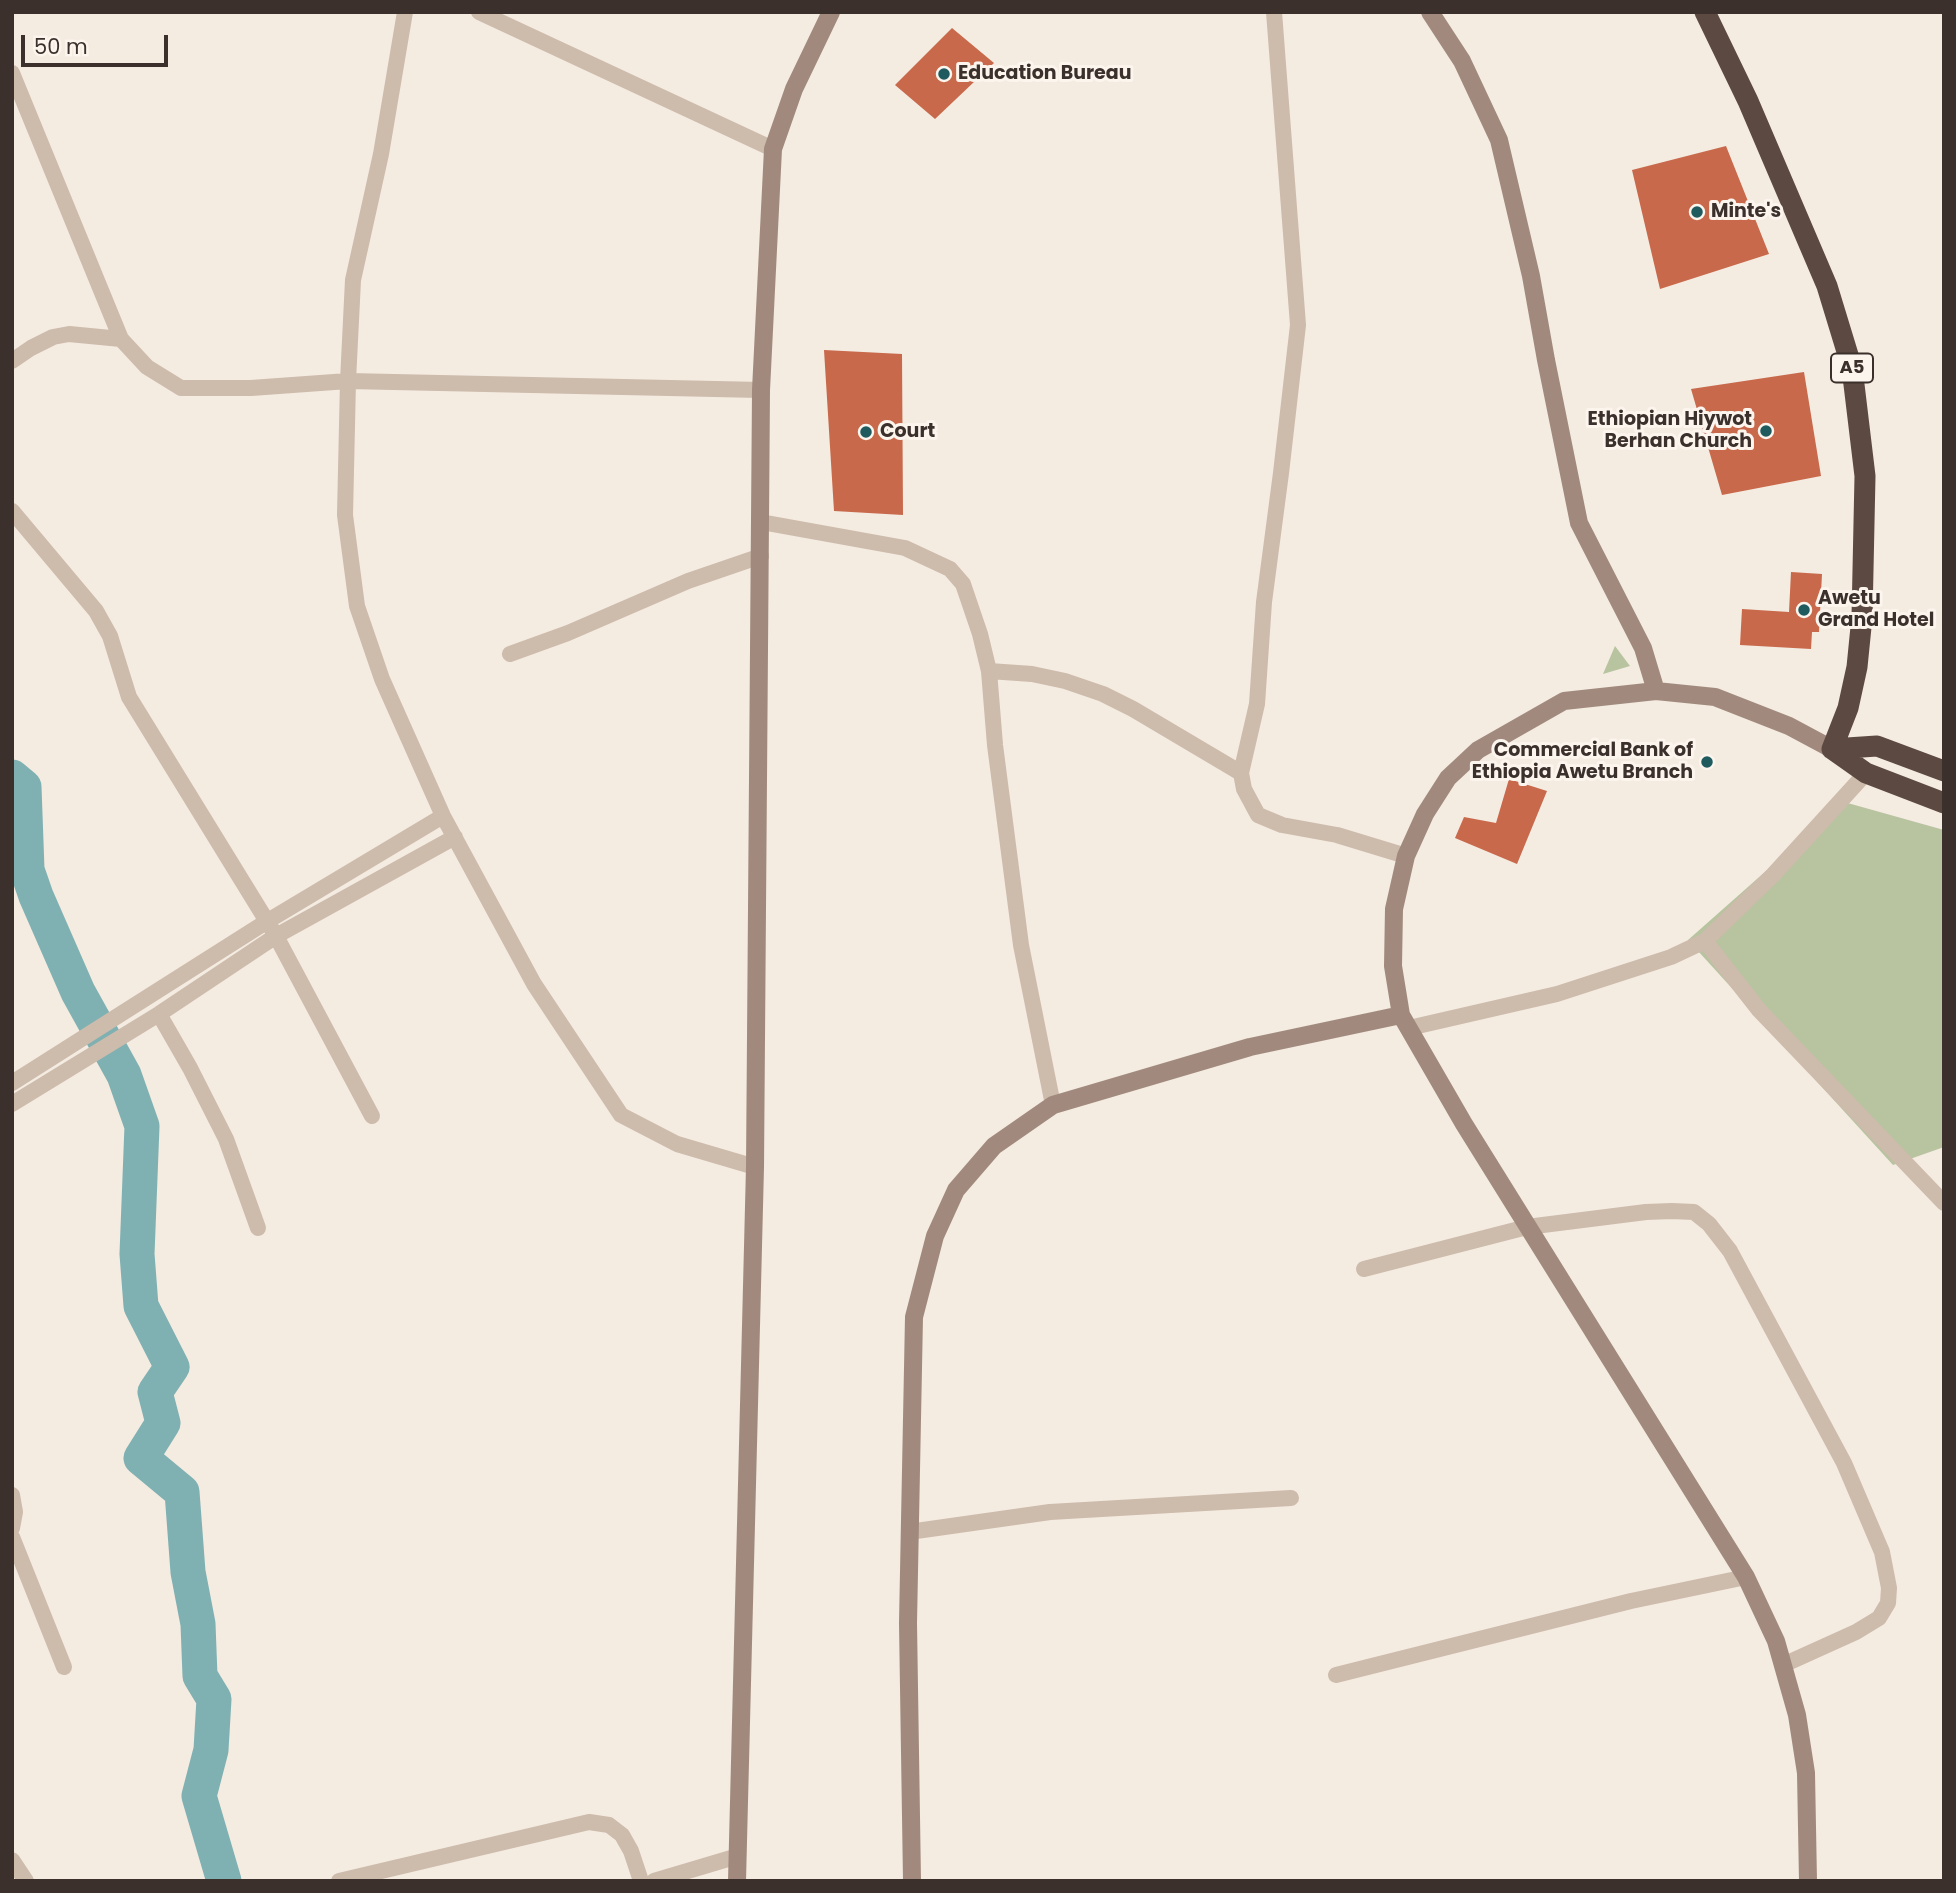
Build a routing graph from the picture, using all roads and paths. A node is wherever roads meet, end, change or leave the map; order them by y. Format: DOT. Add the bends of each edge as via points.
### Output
graph roads {
  1 [pos="405,12"];
  2 [pos="479,12"];
  3 [pos="831,12"];
  4 [pos="1274,12"];
  5 [pos="1430,12"];
  6 [pos="1705,12"];
  7 [pos="12,73"];
  8 [pos="773,149"];
  9 [pos="121,339"];
  10 [pos="12,361"];
  11 [pos="348,381"];
  12 [pos="761,390"];
  13 [pos="12,510"];
  14 [pos="761,522"];
  15 [pos="761,556"];
  16 [pos="510,654"];
  17 [pos="989,671"];
  18 [pos="1656,691"];
  19 [pos="1832,748"];
  20 [pos="1944,771"];
  21 [pos="1241,773"];
  22 [pos="1866,773"];
  23 [pos="1944,803"];
  24 [pos="443,816"];
  25 [pos="455,837"];
  26 [pos="1406,856"];
  27 [pos="266,922"];
  28 [pos="276,936"];
  29 [pos="1705,941"];
  30 [pos="159,1014"];
  31 [pos="1405,1022"];
  32 [pos="12,1083"];
  33 [pos="13,1101"];
  34 [pos="1054,1105"];
  35 [pos="372,1116"];
  36 [pos="755,1167"];
  37 [pos="1944,1203"];
  38 [pos="1527,1227"];
  39 [pos="258,1228"];
  40 [pos="1364,1269"];
  41 [pos="12,1495"];
  42 [pos="1291,1498"];
  43 [pos="12,1528"];
  44 [pos="909,1532"];
  45 [pos="12,1537"];
  46 [pos="1745,1577"];
  47 [pos="1783,1665"];
  48 [pos="64,1667"];
  49 [pos="1336,1675"];
  50 [pos="738,1856"];
  51 [pos="13,1863"];
  52 [pos="26,1881"];
  53 [pos="339,1881"];
  54 [pos="641,1881"];
  55 [pos="654,1881"];
  56 [pos="737,1881"];
  57 [pos="912,1881"];
  58 [pos="1808,1881"];
  1 -- 11 [label="street" via="353,280"];
  2 -- 8 [label="street"];
  3 -- 8 [label="street" via="794,89"];
  4 -- 21 [label="street" via="1298,325 1264,602 1257,704"];
  5 -- 18 [label="street" via="1462,61 1499,140 1531,276 1579,523 1643,648"];
  6 -- 19 [label="highway, A5" via="1827,286 1852,368 1865,476 1862,617 1848,708"];
  7 -- 9 [label="street"];
  8 -- 12 [label="street"];
  9 -- 10 [label="street" via="53,337"];
  9 -- 11 [label="street" via="147,367 181,388"];
  11 -- 12 [label="street"];
  11 -- 24 [label="street" via="345,515 358,606 382,679"];
  12 -- 14 [label="street"];
  13 -- 27 [label="street" via="96,611 110,636 129,697"];
  14 -- 15 [label="street"];
  14 -- 17 [label="street" via="905,548 950,569 971,604"];
  15 -- 16 [label="street"];
  15 -- 36 [label="street"];
  17 -- 21 [label="street" via="1032,674 1103,694"];
  17 -- 34 [label="street" via="1021,945"];
  18 -- 19 [label="street" via="1715,697"];
  18 -- 26 [label="street" via="1564,701 1478,750 1448,778"];
  19 -- 20 [label="highway" via="1877,746"];
  19 -- 22 [label="highway"];
  21 -- 26 [label="street" via="1258,815"];
  22 -- 23 [label="highway"];
  22 -- 29 [label="street"];
  24 -- 25 [label="street"];
  24 -- 27 [label="street"];
  25 -- 28 [label="street"];
  25 -- 36 [label="street" via="534,984 621,1115 677,1144"];
  26 -- 31 [label="street" via="1394,909 1393,966"];
  27 -- 28 [label="street"];
  27 -- 32 [label="street"];
  28 -- 30 [label="street"];
  28 -- 35 [label="street"];
  29 -- 31 [label="street" via="1671,957 1557,994"];
  29 -- 37 [label="street" via="1759,1010"];
  30 -- 33 [label="street"];
  30 -- 39 [label="street" via="226,1139"];
  31 -- 34 [label="street" via="1250,1047"];
  31 -- 38 [label="street"];
  34 -- 44 [label="street" via="994,1146 956,1190 935,1236 914,1317"];
  36 -- 50 [label="street"];
  38 -- 40 [label="street"];
  38 -- 46 [label="street"];
  38 -- 47 [label="street" via="1646,1212 1694,1212 1730,1251 1844,1464 1882,1552 1889,1588 1888,1603 1879,1618"];
  41 -- 43 [label="street"];
  42 -- 44 [label="street" via="1050,1512"];
  44 -- 57 [label="street"];
  45 -- 48 [label="street"];
  46 -- 47 [label="street"];
  46 -- 49 [label="street"];
  47 -- 58 [label="street" via="1806,1773"];
  50 -- 55 [label="street"];
  50 -- 56 [label="street"];
  51 -- 52 [label="street"];
  53 -- 54 [label="street" via="589,1822 609,1825 622,1835"];
}
